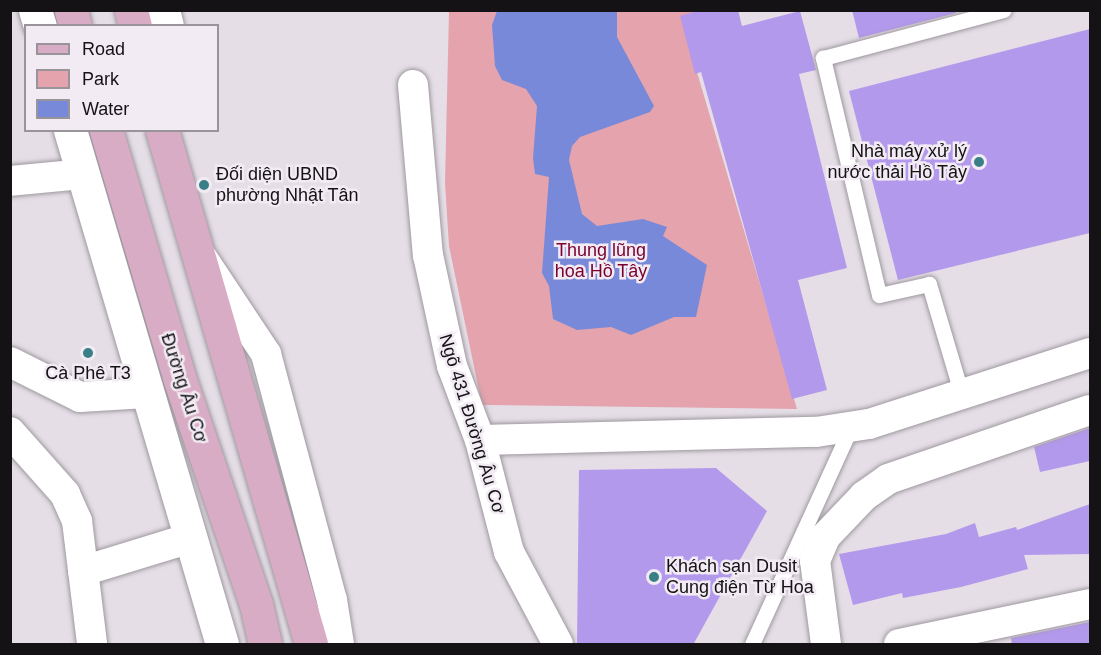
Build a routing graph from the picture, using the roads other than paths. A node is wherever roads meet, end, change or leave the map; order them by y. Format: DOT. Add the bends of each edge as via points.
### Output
graph roads {
  1 [pos="1005,10"];
  2 [pos="413,85"];
  3 [pos="71,132"];
  4 [pos="107,132"];
  5 [pos="167,139"];
  6 [pos="83,174"];
  7 [pos="10,181"];
  8 [pos="194,247"];
  9 [pos="1090,353"];
  10 [pos="10,362"];
  11 [pos="961,392"];
  12 [pos="146,393"];
  13 [pos="1090,410"];
  14 [pos="851,427"];
  15 [pos="10,432"];
  16 [pos="480,440"];
  17 [pos="191,538"];
  18 [pos="83,571"];
  19 [pos="1090,604"];
  20 [pos="92,645"];
  21 [pos="222,645"];
  22 [pos="265,645"];
  23 [pos="311,645"];
  24 [pos="339,645"];
  25 [pos="558,645"];
  26 [pos="752,645"];
  27 [pos="826,645"];
  28 [pos="899,645"];
  1 -- 11 [label="lane" via="823,58 879,295 929,284"];
  2 -- 16 [label="street, Ngõ 431 Đường Âu Cơ" via="428,255 452,366"];
  3 -- 6 [label="street, Đường Âu Cơ"];
  4 -- 22 [label="main road, Đường Âu Cơ" via="179,377 256,604"];
  5 -- 8 [label="main road"];
  6 -- 7 [label="street"];
  6 -- 12 [label="street, Đường Âu Cơ"];
  8 -- 23 [label="main road"];
  8 -- 24 [label="street" via="266,354 332,600"];
  9 -- 11 [label="street"];
  10 -- 12 [label="street" via="80,397"];
  11 -- 14 [label="street"];
  12 -- 17 [label="street, Đường Âu Cơ"];
  13 -- 27 [label="street" via="888,479 864,496 825,537 815,561"];
  14 -- 16 [label="street" via="816,432"];
  14 -- 26 [label="lane"];
  15 -- 18 [label="street" via="65,494 77,521"];
  16 -- 25 [label="street, Ngõ 431 Đường Âu Cơ" via="509,552"];
  17 -- 18 [label="street"];
  17 -- 21 [label="street, Đường Âu Cơ"];
  18 -- 20 [label="street"];
  19 -- 28 [label="street"];
}
